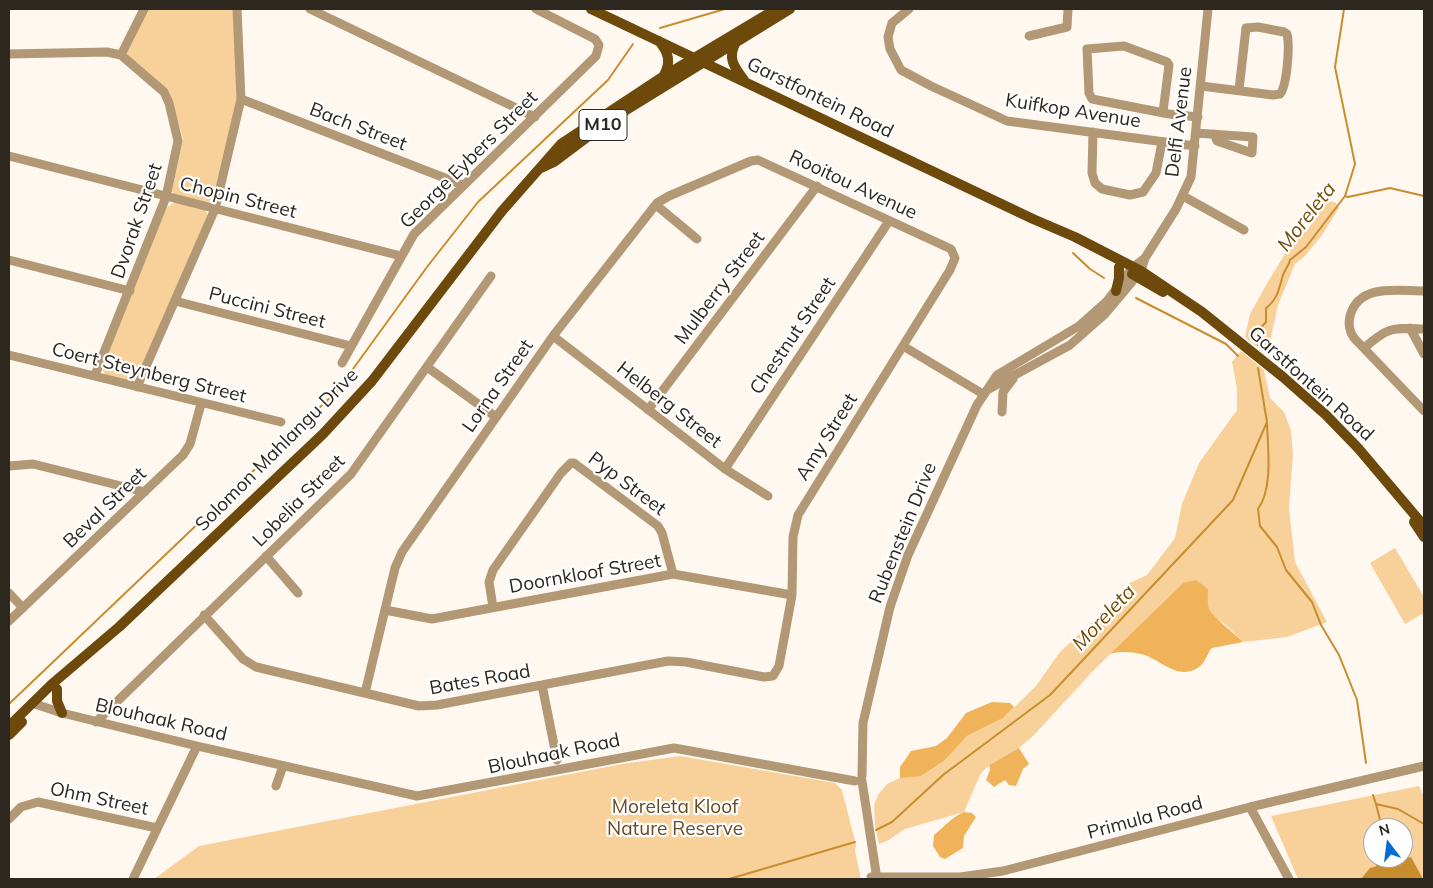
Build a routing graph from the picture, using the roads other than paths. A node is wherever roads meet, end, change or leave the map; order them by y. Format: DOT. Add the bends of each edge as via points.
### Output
graph roads {
  1 [pos="144,9"];
  2 [pos="237,9"];
  3 [pos="310,9"];
  4 [pos="536,9"];
  5 [pos="591,9"];
  6 [pos="776,9"];
  7 [pos="790,9"];
  8 [pos="909,9"];
  9 [pos="1068,9"];
  10 [pos="1208,9"];
  11 [pos="1028,36"];
  12 [pos="657,39"];
  13 [pos="737,41"];
  14 [pos="9,54"];
  15 [pos="121,55"];
  16 [pos="695,57"];
  17 [pos="705,62"];
  18 [pos="664,76"];
  19 [pos="746,82"];
  20 [pos="1201,86"];
  21 [pos="1238,90"];
  22 [pos="241,100"];
  23 [pos="1163,112"];
  24 [pos="535,117"];
  25 [pos="1198,117"];
  26 [pos="1092,132"];
  27 [pos="1196,133"];
  28 [pos="1214,134"];
  29 [pos="1162,142"];
  30 [pos="1194,146"];
  31 [pos="9,156"];
  32 [pos="744,164"];
  33 [pos="540,169"];
  34 [pos="463,185"];
  35 [pos="817,186"];
  36 [pos="1183,196"];
  37 [pos="166,197"];
  38 [pos="656,205"];
  39 [pos="215,209"];
  40 [pos="1033,219"];
  41 [pos="889,221"];
  42 [pos="1244,230"];
  43 [pos="697,239"];
  44 [pos="947,246"];
  45 [pos="401,256"];
  46 [pos="9,260"];
  47 [pos="1119,267"];
  48 [pos="1135,272"];
  49 [pos="491,276"];
  50 [pos="1116,290"];
  51 [pos="130,291"];
  52 [pos="1424,291"];
  53 [pos="175,301"];
  54 [pos="1410,328"];
  55 [pos="1423,328"];
  56 [pos="553,336"];
  57 [pos="1417,342"];
  58 [pos="905,344"];
  59 [pos="351,346"];
  60 [pos="1364,348"];
  61 [pos="1424,354"];
  62 [pos="9,355"];
  63 [pos="342,363"];
  64 [pos="428,367"];
  65 [pos="1020,372"];
  66 [pos="95,375"];
  67 [pos="137,387"];
  68 [pos="985,392"];
  69 [pos="201,404"];
  70 [pos="648,410"];
  71 [pos="1424,411"];
  72 [pos="1002,412"];
  73 [pos="496,417"];
  74 [pos="281,422"];
  75 [pos="9,466"];
  76 [pos="725,469"];
  77 [pos="145,492"];
  78 [pos="768,496"];
  79 [pos="1408,510"];
  80 [pos="1424,526"];
  81 [pos="1424,537"];
  82 [pos="266,556"];
  83 [pos="673,574"];
  84 [pos="9,593"];
  85 [pos="298,593"];
  86 [pos="792,595"];
  87 [pos="493,607"];
  88 [pos="23,608"];
  89 [pos="385,610"];
  90 [pos="204,615"];
  91 [pos="9,621"];
  92 [pos="119,627"];
  93 [pos="778,666"];
  94 [pos="542,685"];
  95 [pos="57,689"];
  96 [pos="365,693"];
  97 [pos="35,704"];
  98 [pos="62,713"];
  99 [pos="96,722"];
  100 [pos="9,726"];
  101 [pos="9,735"];
  102 [pos="197,746"];
  103 [pos="557,760"];
  104 [pos="283,766"];
  105 [pos="1424,766"];
  106 [pos="858,778"];
  107 [pos="276,786"];
  108 [pos="1250,807"];
  109 [pos="9,818"];
  110 [pos="157,828"];
  111 [pos="874,878"];
  112 [pos="968,878"];
  113 [pos="133,879"];
  114 [pos="1289,879"];
  1 -- 15 [label="street"];
  2 -- 22 [label="street"];
  3 -- 24 [label="street"];
  4 -- 24 [label="street, George Eybers Street" via="586,33 598,42 598,51 593,60"];
  5 -- 12 [label="main road, Garstfontein Road"];
  6 -- 16 [label="main road, Solomon Mahlangu Drive"];
  7 -- 13 [label="main road, Solomon Mahlangu Drive"];
  8 -- 26 [label="street, Kuifkop Avenue" via="896,18 889,31 890,49 906,74 1007,121"];
  9 -- 11 [label="street" via="1067,27"];
  10 -- 20 [label="street, Delfi Avenue"];
  12 -- 16 [label="main road, Garstfontein Road"];
  12 -- 18 [label="main road" via="669,57 669,67"];
  13 -- 17 [label="main road, Solomon Mahlangu Drive"];
  13 -- 19 [label="main road" via="731,54 732,64"];
  14 -- 15 [label="street" via="107,52"];
  15 -- 37 [label="street, Dvorak Street" via="168,99 178,141"];
  16 -- 17 [label="main road, Garstfontein Road"];
  16 -- 18 [label="main road, Solomon Mahlangu Drive / M10"];
  17 -- 19 [label="main road, Garstfontein Road"];
  17 -- 33 [label="main road, Solomon Mahlangu Drive / M10" via="604,124"];
  18 -- 33 [label="main road, Solomon Mahlangu Drive / M10" via="561,144"];
  19 -- 40 [label="main road, Garstfontein Road"];
  20 -- 21 [label="street"];
  20 -- 25 [label="street, Delfi Avenue"];
  21 -- 21 [label="street" via="1273,95 1283,91 1288,42 1284,32 1246,28"];
  22 -- 34 [label="street, Bach Street"];
  22 -- 39 [label="street"];
  23 -- 23 [label="street" via="1092,99 1089,93 1088,48 1124,46 1167,62"];
  23 -- 25 [label="street"];
  24 -- 34 [label="street, George Eybers Street"];
  25 -- 27 [label="street, Delfi Avenue"];
  26 -- 29 [label="street, Kuifkop Avenue"];
  26 -- 29 [label="street" via="1095,183 1130,196 1142,192 1156,173"];
  27 -- 28 [label="street"];
  27 -- 30 [label="street, Delfi Avenue"];
  29 -- 30 [label="street, Kuifkop Avenue"];
  30 -- 36 [label="street, Delfi Avenue" via="1191,177"];
  31 -- 37 [label="street, Chopin Street"];
  32 -- 35 [label="street, Rooitou Avenue" via="761,160"];
  32 -- 38 [label="street, Lorna Street" via="669,196"];
  33 -- 92 [label="main road, Solomon Mahlangu Drive" via="502,211 372,381 323,434"];
  34 -- 45 [label="street, George Eybers Street" via="418,230"];
  35 -- 41 [label="street, Rooitou Avenue"];
  35 -- 70 [label="street, Mulberry Street"];
  36 -- 42 [label="street"];
  36 -- 48 [label="street, Delfi Avenue"];
  37 -- 39 [label="street, Chopin Street"];
  37 -- 51 [label="street, Dvorak Street"];
  38 -- 43 [label="street"];
  38 -- 56 [label="street, Lorna Street"];
  39 -- 45 [label="street, Chopin Street"];
  39 -- 53 [label="street"];
  40 -- 47 [label="main road, Garstfontein Road"];
  40 -- 48 [label="main road, Garstfontein Road" via="1075,236"];
  41 -- 44 [label="street, Rooitou Avenue"];
  41 -- 76 [label="street, Chestnut Street"];
  44 -- 58 [label="street, Amy Street" via="954,255 954,263"];
  45 -- 59 [label="street, George Eybers Street"];
  46 -- 51 [label="street"];
  47 -- 48 [label="main road, Garstfontein Road"];
  47 -- 50 [label="main road"];
  48 -- 50 [label="street, Rubenstein Drive"];
  48 -- 65 [label="street" via="1104,315 1070,344"];
  48 -- 79 [label="main road, Garstfontein Road" via="1226,332 1326,416 1358,448"];
  49 -- 64 [label="street, Lobelia Street"];
  50 -- 68 [label="street, Rubenstein Drive" via="1079,326 997,376"];
  51 -- 66 [label="street, Dvorak Street"];
  52 -- 60 [label="street" via="1375,292 1359,299 1350,318 1350,329"];
  53 -- 59 [label="street, Puccini Street"];
  53 -- 67 [label="street"];
  54 -- 55 [label="street"];
  54 -- 57 [label="street"];
  54 -- 60 [label="street" via="1386,330"];
  55 -- 57 [label="street"];
  56 -- 70 [label="street, Helberg Street"];
  56 -- 73 [label="street, Lorna Street"];
  57 -- 61 [label="street"];
  58 -- 68 [label="street"];
  58 -- 86 [label="street, Amy Street" via="798,515 793,536"];
  59 -- 63 [label="street, George Eybers Street"];
  60 -- 71 [label="street"];
  62 -- 66 [label="street, Coert Steynberg Street"];
  64 -- 73 [label="street"];
  64 -- 82 [label="street, Lobelia Street" via="356,469"];
  65 -- 68 [label="street"];
  65 -- 72 [label="street" via="1004,389"];
  66 -- 67 [label="street, Coert Steynberg Street"];
  67 -- 69 [label="street, Coert Steynberg Street"];
  68 -- 106 [label="street, Rubenstein Drive" via="958,443 895,590 868,696"];
  69 -- 74 [label="street, Coert Steynberg Street"];
  69 -- 77 [label="street, Beval Street" via="186,451"];
  70 -- 76 [label="street, Helberg Street"];
  73 -- 89 [label="street, Lorna Street" via="402,552"];
  75 -- 77 [label="street" via="33,464"];
  76 -- 78 [label="street, Helberg Street"];
  77 -- 88 [label="street, Beval Street"];
  79 -- 80 [label="main road, Garstfontein Road"];
  79 -- 81 [label="main road, Garstfontein Road"];
  82 -- 85 [label="street"];
  82 -- 90 [label="street, Lobelia Street"];
  83 -- 86 [label="street, Doornkloof Street"];
  83 -- 87 [label="street, Doornkloof Street"];
  83 -- 87 [label="street, Pyp Street" via="658,526 574,464 568,464 493,570 489,582"];
  84 -- 88 [label="street"];
  86 -- 93 [label="street, Amy Street"];
  87 -- 89 [label="street, Doornkloof Street" via="432,619"];
  88 -- 91 [label="street, Beval Street"];
  89 -- 96 [label="street, Lorna Street"];
  90 -- 96 [label="street, Bates Road" via="250,664"];
  90 -- 99 [label="street, Lobelia Street"];
  92 -- 95 [label="main road, Solomon Mahlangu Drive"];
  92 -- 97 [label="main road, Solomon Mahlangu Drive"];
  93 -- 94 [label="street, Bates Road" via="776,672 768,677 668,661"];
  94 -- 96 [label="street, Bates Road" via="428,706"];
  94 -- 103 [label="street"];
  95 -- 97 [label="main road, Solomon Mahlangu Drive"];
  95 -- 98 [label="main road"];
  97 -- 98 [label="street, Blouhaak Road"];
  97 -- 100 [label="main road, Solomon Mahlangu Drive"];
  97 -- 101 [label="main road, Solomon Mahlangu Drive"];
  98 -- 99 [label="street, Blouhaak Road"];
  99 -- 102 [label="street, Blouhaak Road"];
  102 -- 104 [label="street, Blouhaak Road"];
  102 -- 110 [label="street"];
  104 -- 106 [label="street, Blouhaak Road" via="417,796 674,748"];
  104 -- 107 [label="street"];
  105 -- 108 [label="street, Primula Road"];
  106 -- 111 [label="street, Rubenstein Drive"];
  108 -- 112 [label="street, Primula Road" via="1018,868"];
  108 -- 114 [label="street"];
  109 -- 110 [label="street, Ohm Street" via="21,807 38,802"];
  110 -- 113 [label="street"];
  111 -- 112 [label="street, Primula Road"];
}
